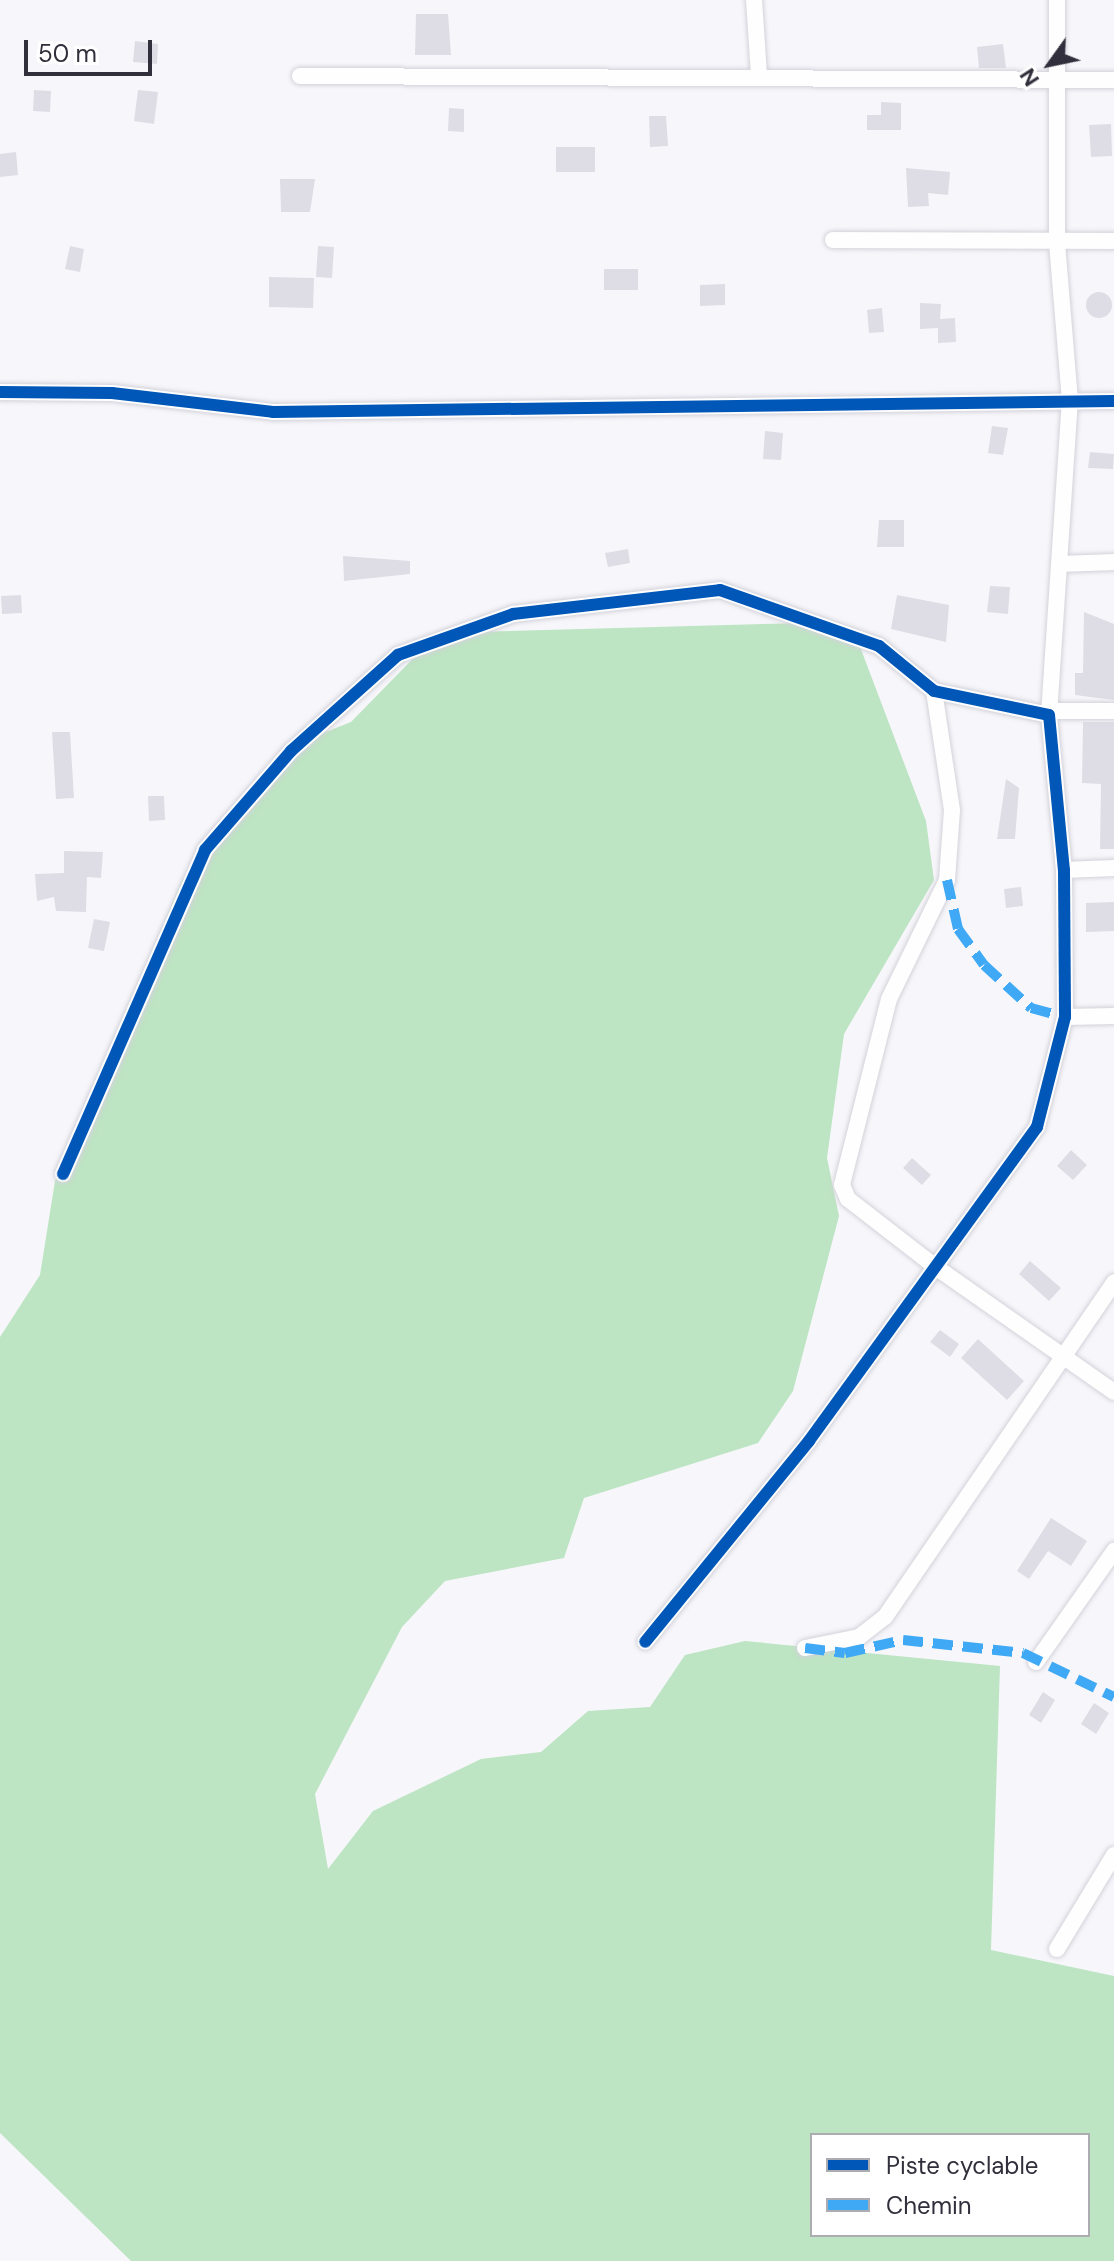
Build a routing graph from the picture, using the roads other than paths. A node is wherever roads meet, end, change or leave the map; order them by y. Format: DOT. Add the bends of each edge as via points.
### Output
graph roads {
  1 [pos="754,0"];
  2 [pos="1057,0"];
  3 [pos="759,75"];
  4 [pos="300,76"];
  5 [pos="1057,80"];
  6 [pos="1114,80"];
  7 [pos="833,240"];
  8 [pos="1114,241"];
  9 [pos="1057,242"];
  10 [pos="0,392"];
  11 [pos="1070,401"];
  12 [pos="1114,401"];
  13 [pos="1114,562"];
  14 [pos="1060,564"];
  15 [pos="934,691"];
  16 [pos="1114,711"];
  17 [pos="1049,713"];
  18 [pos="1114,868"];
  19 [pos="1064,870"];
  20 [pos="1114,1016"];
  21 [pos="1065,1017"];
  22 [pos="63,1174"];
  23 [pos="937,1268"];
  24 [pos="1114,1282"];
  25 [pos="1063,1359"];
  26 [pos="1114,1392"];
  27 [pos="1114,1551"];
  28 [pos="645,1642"];
  29 [pos="805,1648"];
  30 [pos="1036,1662"];
  31 [pos="1114,1855"];
  32 [pos="1057,1949"];
  1 -- 3 [label="street"];
  2 -- 5 [label="street"];
  3 -- 4 [label="street"];
  3 -- 5 [label="street"];
  5 -- 6 [label="street"];
  5 -- 9 [label="street"];
  7 -- 9 [label="street"];
  8 -- 9 [label="street"];
  9 -- 11 [label="street"];
  10 -- 11 [label="street" via="112,393 273,412"];
  11 -- 12 [label="street"];
  11 -- 14 [label="street"];
  13 -- 14 [label="street"];
  14 -- 17 [label="street"];
  15 -- 17 [label="street"];
  15 -- 22 [label="street" via="879,646 720,590 513,614 398,655 291,751 205,850"];
  15 -- 23 [label="street" via="952,810 947,880 889,999 842,1185 848,1199"];
  16 -- 17 [label="street"];
  17 -- 19 [label="street"];
  18 -- 19 [label="street"];
  19 -- 21 [label="street"];
  20 -- 21 [label="street"];
  21 -- 23 [label="street" via="1037,1127"];
  23 -- 25 [label="street"];
  23 -- 28 [label="street"];
  24 -- 25 [label="street"];
  25 -- 26 [label="street"];
  25 -- 29 [label="street" via="885,1617 859,1637"];
  27 -- 30 [label="street"];
  31 -- 32 [label="street"];
}
